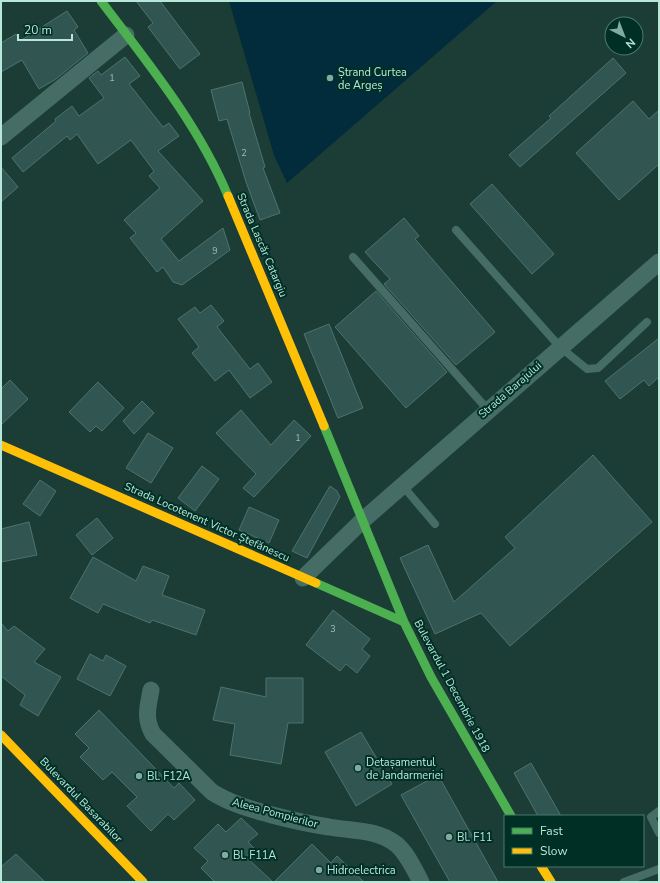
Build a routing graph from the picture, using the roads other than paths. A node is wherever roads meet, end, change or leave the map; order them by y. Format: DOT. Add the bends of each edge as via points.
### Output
graph roads {
  1 [pos="101,1"];
  2 [pos="126,35"];
  3 [pos="1,137"];
  4 [pos="456,230"];
  5 [pos="353,256"];
  6 [pos="659,262"];
  7 [pos="647,322"];
  8 [pos="560,347"];
  9 [pos="488,410"];
  10 [pos="1,445"];
  11 [pos="402,485"];
  12 [pos="363,520"];
  13 [pos="435,524"];
  14 [pos="303,578"];
  15 [pos="404,622"];
  16 [pos="151,690"];
  17 [pos="1,735"];
  18 [pos="659,811"];
  19 [pos="510,815"];
  20 [pos="659,833"];
  21 [pos="542,867"];
  22 [pos="659,869"];
  23 [pos="143,882"];
  24 [pos="421,882"];
  25 [pos="550,882"];
  26 [pos="624,882"];
  1 -- 2 [label="main road, Strada Lascăr Catargiu"];
  2 -- 3 [label="street"];
  2 -- 12 [label="main road, Strada Lascăr Catargiu" via="182,110 214,163"];
  4 -- 8 [label="lane"];
  5 -- 9 [label="lane"];
  6 -- 8 [label="street, Strada Barajului"];
  7 -- 8 [label="lane" via="598,368 587,369"];
  8 -- 9 [label="street, Strada Barajului"];
  9 -- 11 [label="street, Strada Barajului"];
  10 -- 14 [label="main road, Strada Locotenent Victor Ștefănescu"];
  11 -- 12 [label="street, Strada Barajului"];
  11 -- 13 [label="lane"];
  12 -- 14 [label="street, Strada Barajului"];
  12 -- 15 [label="main road, Bulevardul 1 Decembrie 1918"];
  14 -- 15 [label="main road, Strada Locotenent Victor Ștefănescu"];
  15 -- 19 [label="main road, Bulevardul 1 Decembrie 1918" via="431,678"];
  16 -- 24 [label="street, Aleea Pompierilor" via="146,716 148,726 212,792 241,806 272,815 312,825 365,831 389,839 404,852"];
  17 -- 23 [label="main road, Bulevardul Basarabilor"];
  18 -- 20 [label="lane" via="651,817"];
  21 -- 25 [label="main road"];
  22 -- 26 [label="lane"];
}
